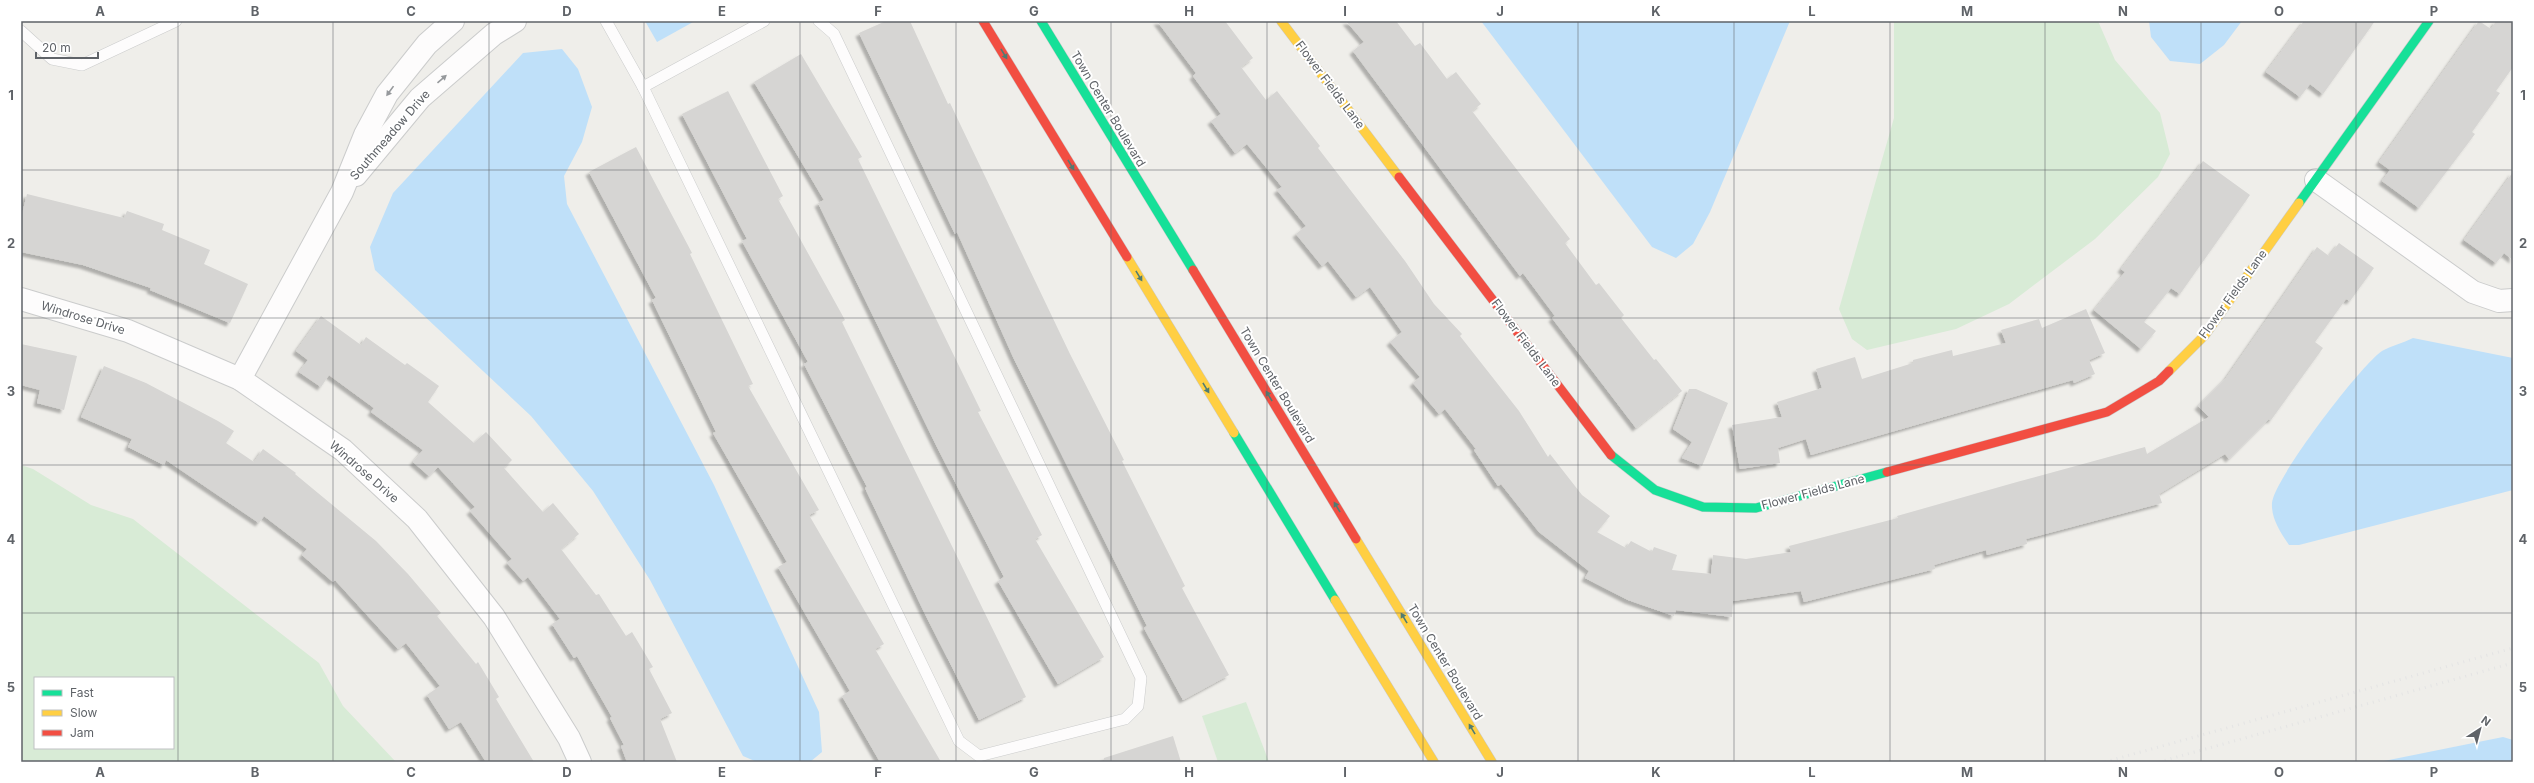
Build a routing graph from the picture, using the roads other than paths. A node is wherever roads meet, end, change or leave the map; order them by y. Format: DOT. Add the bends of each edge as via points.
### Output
graph roads {
  1 [pos="176,21"];
  2 [pos="453,21"];
  3 [pos="515,21"];
  4 [pos="606,21"];
  5 [pos="764,21"];
  6 [pos="819,21"];
  7 [pos="983,21"];
  8 [pos="1041,21"];
  9 [pos="1281,21"];
  10 [pos="2429,21"];
  11 [pos="21,31"];
  12 [pos="643,87"];
  13 [pos="2316,180"];
  14 [pos="342,192"];
  15 [pos="21,299"];
  16 [pos="2513,300"];
  17 [pos="240,379"];
  18 [pos="580,762"];
  19 [pos="1434,762"];
  20 [pos="1492,762"];
  1 -- 11 [label="lane" via="82,65 52,59"];
  2 -- 14 [label="street, Southmeadow Drive, one-way" via="427,44 387,94 365,134"];
  14 -- 3 [label="street, Southmeadow Drive, one-way" via="420,98 494,34"];
  4 -- 12 [label="lane"];
  5 -- 12 [label="lane"];
  6 -- 12 [label="lane" via="834,34 1141,678 1138,706 1125,719 980,756 959,741"];
  7 -- 19 [label="main road, one-way"];
  20 -- 8 [label="main road, Town Center Boulevard, one-way"];
  9 -- 13 [label="main road, Flower Fields Lane" via="1609,453 1655,490 1703,507 1756,508 2108,412 2159,382 2205,335"];
  10 -- 13 [label="main road, Flower Fields Lane"];
  13 -- 16 [label="street" via="2473,292 2499,301"];
  14 -- 17 [label="street, Southmeadow Drive"];
  15 -- 17 [label="street, Windrose Drive" via="128,331"];
  17 -- 18 [label="street, Windrose Drive" via="343,450 417,519 494,617 570,738"];
}
